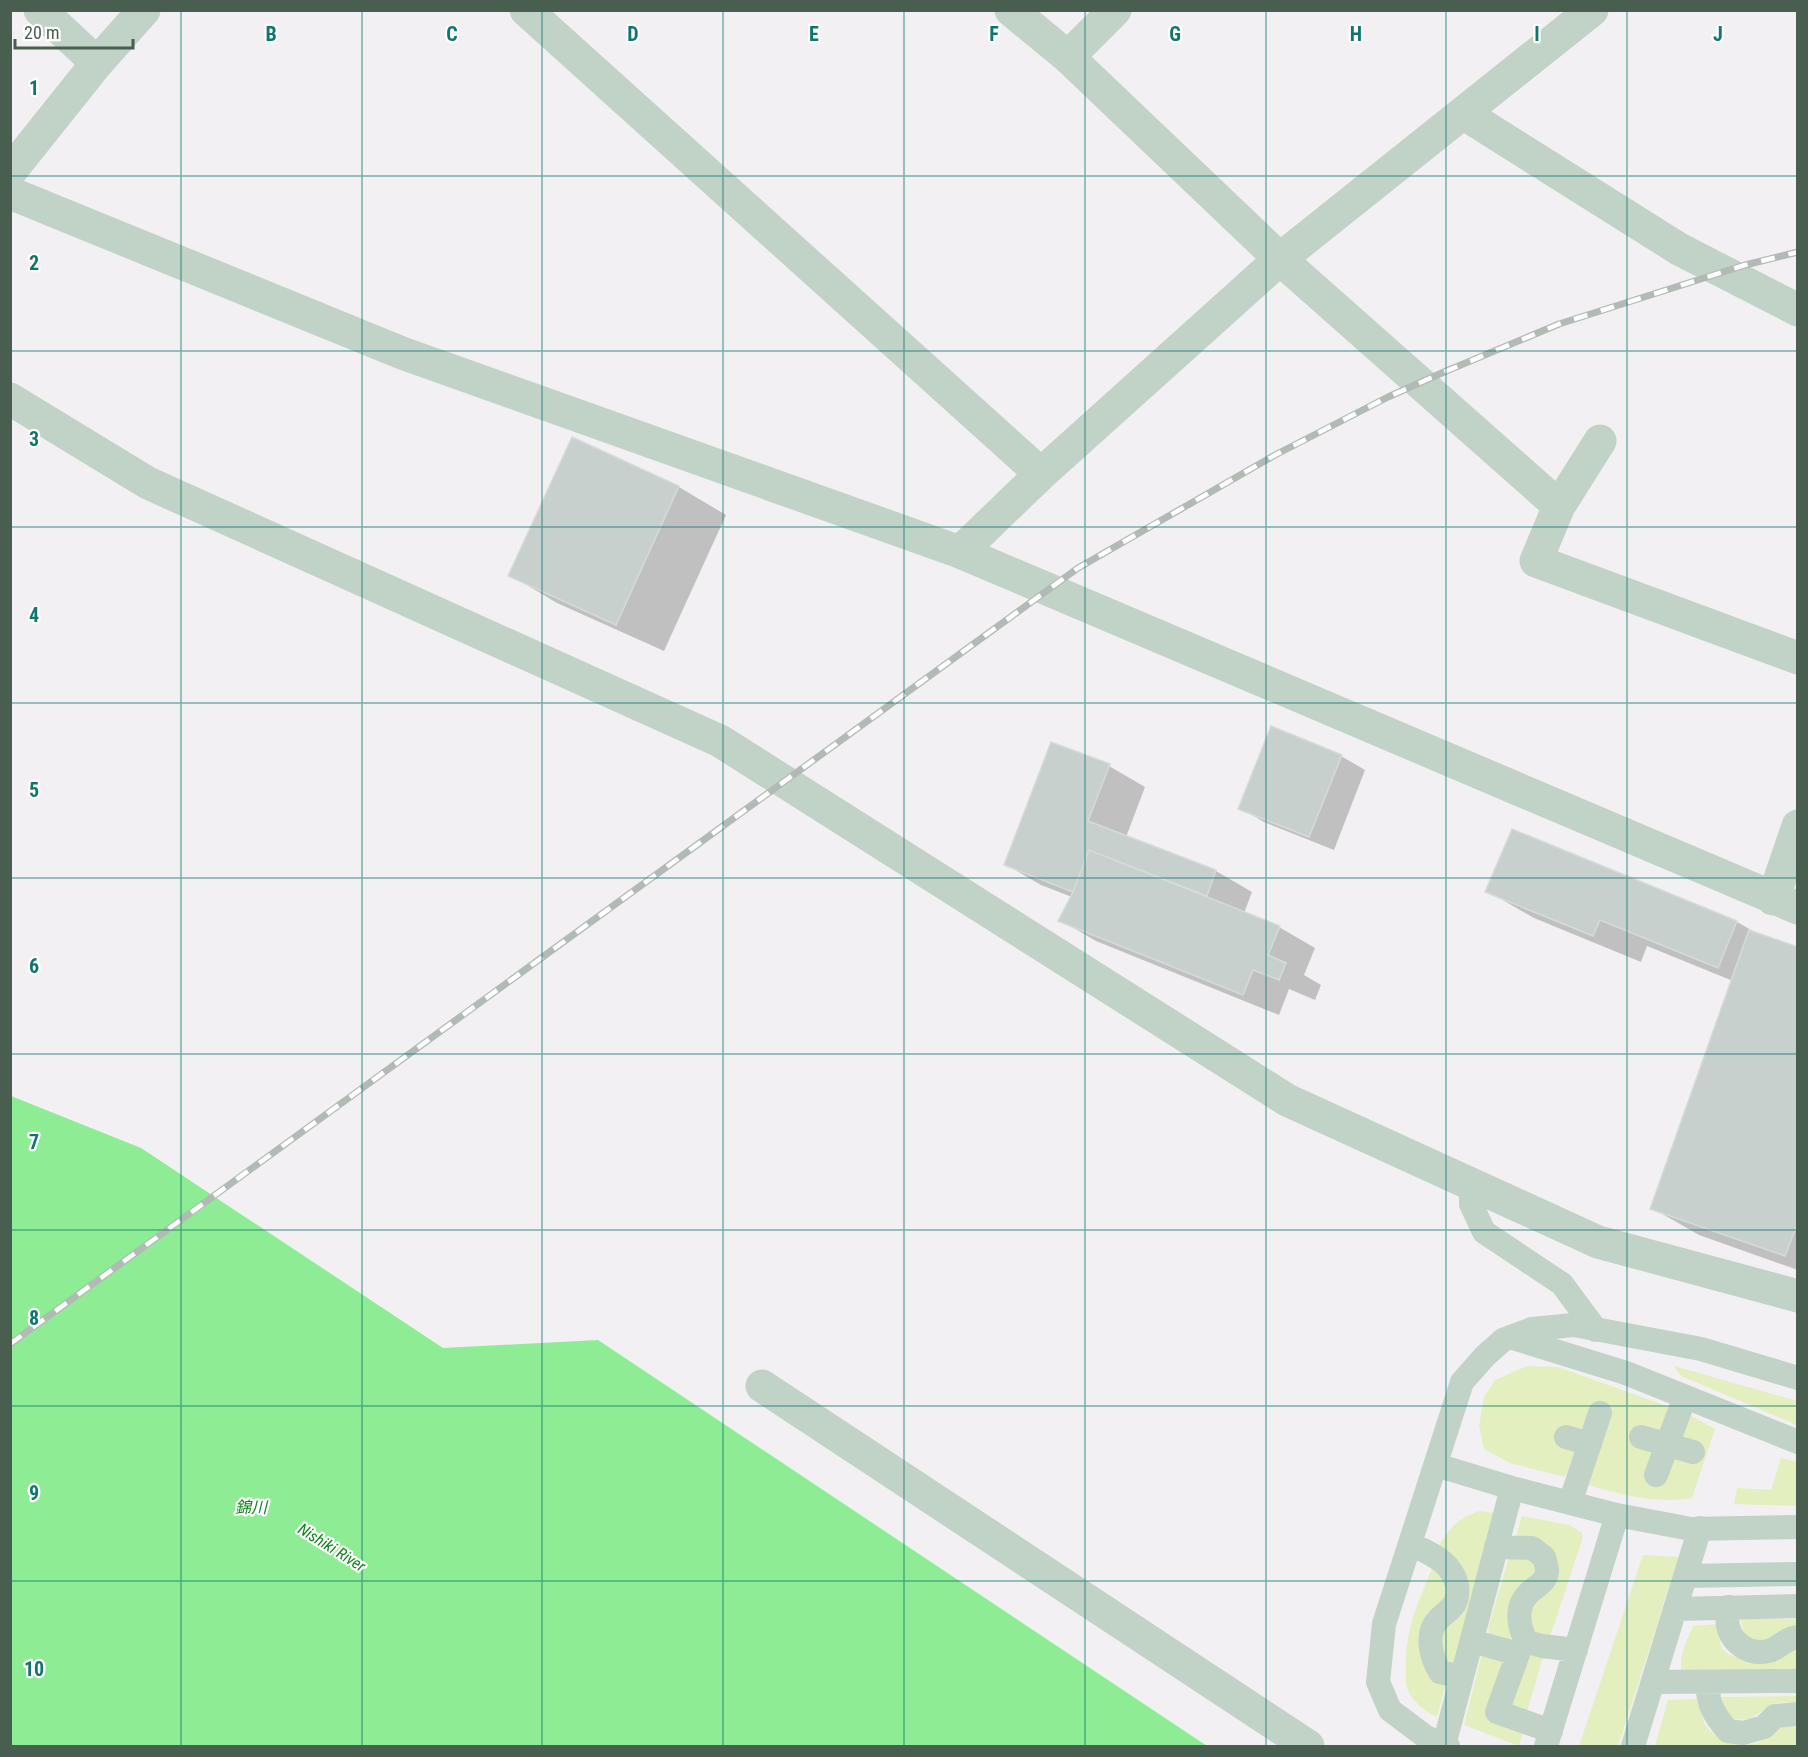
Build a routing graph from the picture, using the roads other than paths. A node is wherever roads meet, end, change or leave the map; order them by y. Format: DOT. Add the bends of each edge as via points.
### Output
graph roads {
  1 [pos="40,10"];
  2 [pos="144,10"];
  3 [pos="526,10"];
  4 [pos="1011,10"];
  5 [pos="1115,10"];
  6 [pos="1592,10"];
  7 [pos="1068,57"];
  8 [pos="97,63"];
  9 [pos="1463,113"];
  10 [pos="10,172"];
  11 [pos="10,193"];
  12 [pos="1280,259"];
  13 [pos="1797,310"];
  14 [pos="10,399"];
  15 [pos="1600,441"];
  16 [pos="1041,474"];
  17 [pos="1559,506"];
  18 [pos="960,552"];
  19 [pos="1797,658"];
  20 [pos="1797,826"];
  21 [pos="1785,903"];
  22 [pos="1471,1184"];
  23 [pos="1797,1296"];
  24 [pos="1596,1330"];
  25 [pos="1510,1337"];
  26 [pos="1797,1378"];
  27 [pos="762,1386"];
  28 [pos="1684,1396"];
  29 [pos="1600,1413"];
  30 [pos="1566,1437"];
  31 [pos="1641,1437"];
  32 [pos="1797,1442"];
  33 [pos="1590,1444"];
  34 [pos="1667,1444"];
  35 [pos="1693,1452"];
  36 [pos="1436,1465"];
  37 [pos="1656,1475"];
  38 [pos="1512,1488"];
  39 [pos="1570,1503"];
  40 [pos="1617,1515"];
  41 [pos="1797,1527"];
  42 [pos="1700,1528"];
  43 [pos="1411,1544"];
  44 [pos="1496,1548"];
  45 [pos="1797,1574"];
  46 [pos="1686,1576"];
  47 [pos="1797,1606"];
  48 [pos="1728,1607"];
  49 [pos="1676,1609"];
  50 [pos="1797,1638"];
  51 [pos="1472,1641"];
  52 [pos="1576,1650"];
  53 [pos="1462,1677"];
  54 [pos="1797,1681"];
  55 [pos="1653,1682"];
  56 [pos="1707,1682"];
  57 [pos="1797,1714"];
  58 [pos="1548,1738"];
  59 [pos="1308,1746"];
  60 [pos="1446,1746"];
  61 [pos="1633,1746"];
  1 -- 8 [label="street"];
  2 -- 8 [label="street"];
  3 -- 16 [label="street"];
  4 -- 7 [label="street"];
  5 -- 7 [label="street"];
  6 -- 9 [label="street"];
  7 -- 12 [label="street"];
  8 -- 10 [label="street"];
  9 -- 12 [label="street"];
  9 -- 13 [label="street" via="1679,249"];
  11 -- 18 [label="street" via="402,353"];
  12 -- 16 [label="street"];
  12 -- 17 [label="street"];
  14 -- 22 [label="street" via="148,483 720,741 1287,1101"];
  15 -- 17 [label="street"];
  16 -- 18 [label="street"];
  17 -- 19 [label="street" via="1536,561"];
  18 -- 21 [label="street"];
  20 -- 21 [label="street"];
  22 -- 23 [label="street" via="1598,1242"];
  22 -- 24 [label="lane" via="1471,1204 1484,1232 1562,1284"];
  24 -- 25 [label="lane" via="1574,1325 1532,1329"];
  24 -- 26 [label="lane" via="1701,1349"];
  25 -- 28 [label="lane" via="1626,1373"];
  25 -- 36 [label="lane" via="1485,1356 1462,1382"];
  27 -- 59 [label="street"];
  28 -- 32 [label="lane"];
  28 -- 34 [label="lane"];
  29 -- 33 [label="lane"];
  30 -- 33 [label="lane"];
  31 -- 34 [label="lane"];
  33 -- 39 [label="lane"];
  34 -- 35 [label="lane"];
  34 -- 37 [label="lane"];
  36 -- 38 [label="lane"];
  36 -- 43 [label="lane"];
  38 -- 39 [label="lane"];
  38 -- 44 [label="lane"];
  39 -- 40 [label="lane"];
  40 -- 42 [label="lane"];
  40 -- 52 [label="lane"];
  41 -- 42 [label="lane"];
  42 -- 46 [label="lane"];
  43 -- 53 [label="lane" via="1439,1558 1454,1574 1458,1590 1455,1603 1436,1622 1430,1641 1432,1658 1440,1672"];
  43 -- 60 [label="lane" via="1384,1624 1378,1682 1390,1710 1426,1737"];
  44 -- 51 [label="lane"];
  44 -- 52 [label="lane" via="1532,1548 1544,1557 1547,1571 1543,1583 1527,1594 1519,1615 1527,1642"];
  45 -- 46 [label="lane"];
  46 -- 49 [label="lane"];
  47 -- 48 [label="lane"];
  48 -- 49 [label="lane"];
  48 -- 50 [label="lane" via="1728,1626 1735,1641 1747,1650 1770,1651 1790,1638"];
  49 -- 55 [label="lane"];
  51 -- 53 [label="lane"];
  51 -- 58 [label="lane" via="1518,1654 1497,1712"];
  52 -- 58 [label="lane"];
  53 -- 60 [label="lane"];
  54 -- 56 [label="lane"];
  55 -- 56 [label="lane"];
  55 -- 61 [label="lane"];
  56 -- 57 [label="lane" via="1715,1717 1728,1731 1743,1733 1764,1727 1774,1716"];
}
